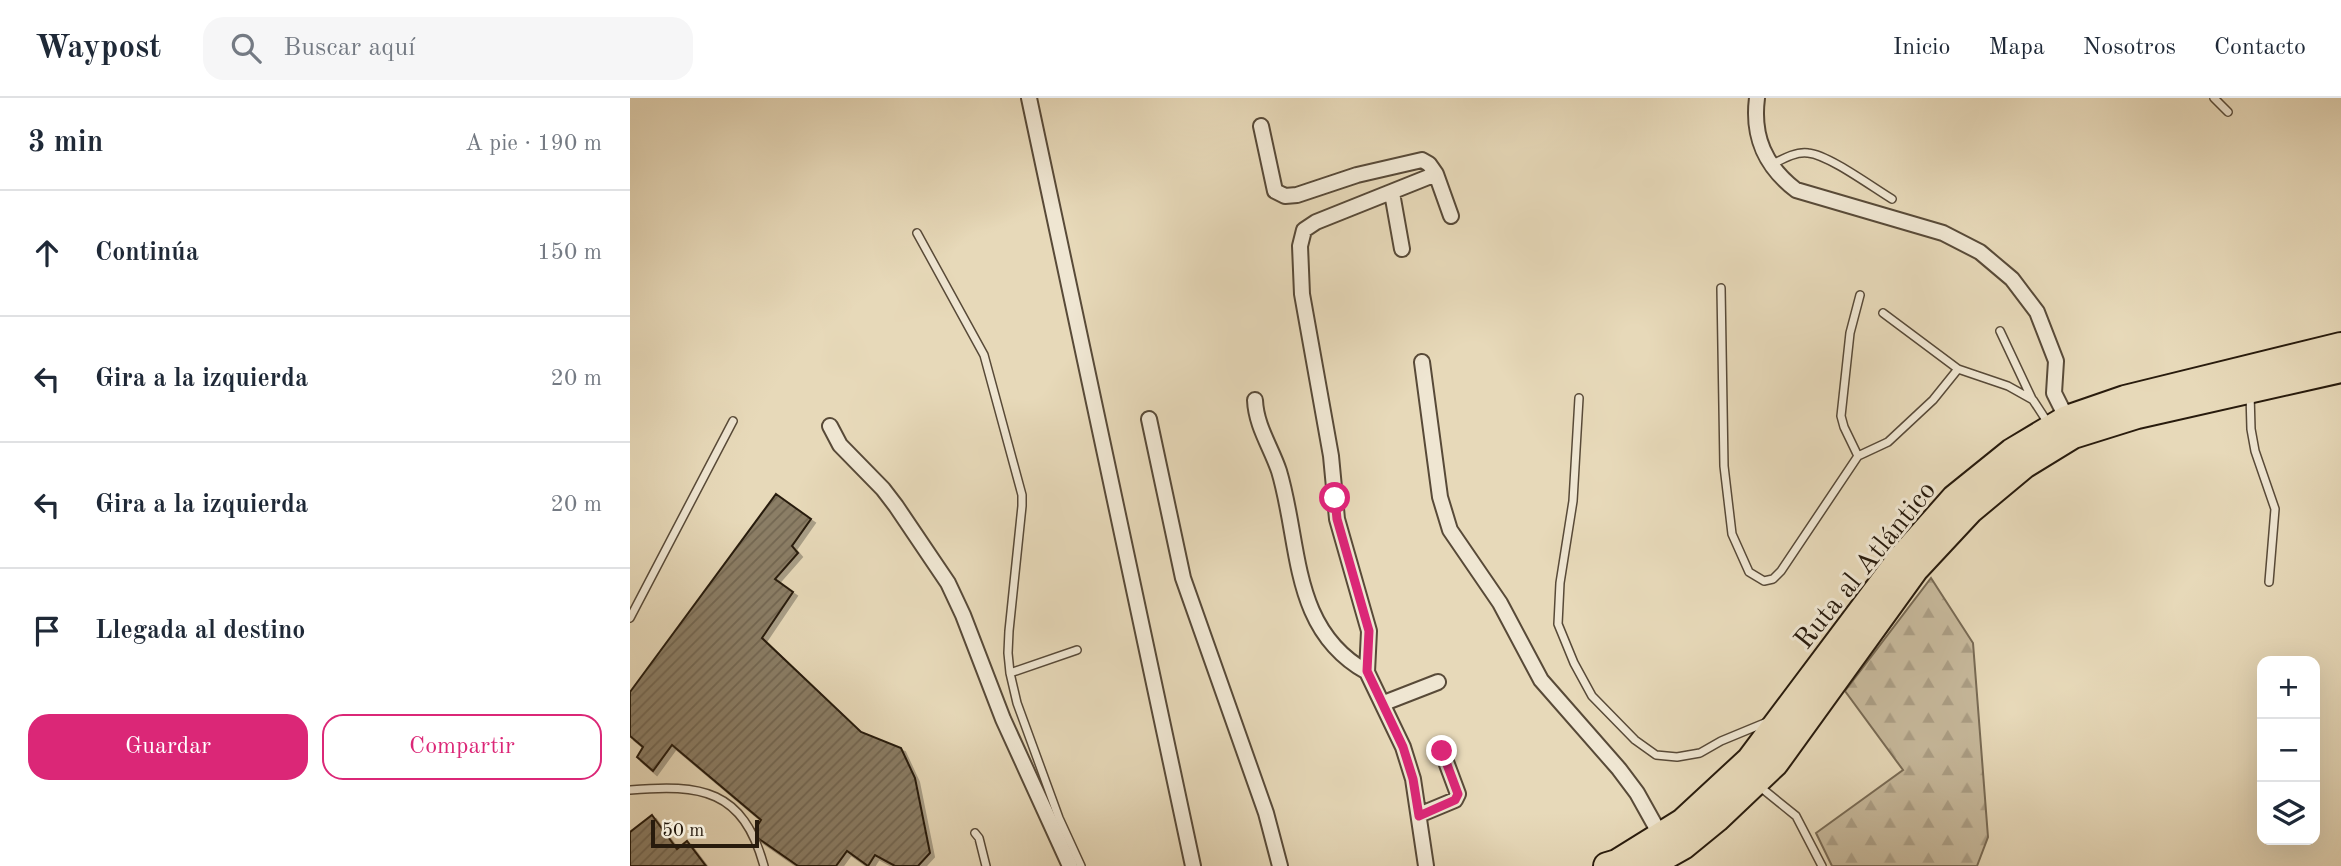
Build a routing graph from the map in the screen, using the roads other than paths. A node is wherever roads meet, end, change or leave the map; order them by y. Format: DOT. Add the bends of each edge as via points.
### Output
graph roads {
  1 [pos="1029,98"];
  2 [pos="1757,98"];
  3 [pos="2214,98"];
  4 [pos="2228,112"];
  5 [pos="1261,127"];
  6 [pos="1770,165"];
  7 [pos="1436,174"];
  8 [pos="1392,193"];
  9 [pos="1892,198"];
  10 [pos="1451,216"];
  11 [pos="917,233"];
  12 [pos="1402,249"];
  13 [pos="1721,288"];
  14 [pos="1860,295"];
  15 [pos="1883,313"];
  16 [pos="2000,331"];
  17 [pos="2341,346"];
  18 [pos="1422,362"];
  19 [pos="1958,369"];
  20 [pos="2341,369"];
  21 [pos="2250,389"];
  22 [pos="1579,398"];
  23 [pos="1255,400"];
  24 [pos="2033,400"];
  25 [pos="1150,419"];
  26 [pos="733,421"];
  27 [pos="2059,423"];
  28 [pos="830,426"];
  29 [pos="1858,456"];
  30 [pos="2269,582"];
  31 [pos="630,618"];
  32 [pos="1077,650"];
  33 [pos="1367,671"];
  34 [pos="1010,673"];
  35 [pos="1438,682"];
  36 [pos="1384,703"];
  37 [pos="1784,716"];
  38 [pos="1442,751"];
  39 [pos="1755,782"];
  40 [pos="630,790"];
  41 [pos="1419,816"];
  42 [pos="975,833"];
  43 [pos="1661,836"];
  44 [pos="764,866"];
  45 [pos="986,866"];
  46 [pos="1070,866"];
  47 [pos="1081,866"];
  48 [pos="1193,866"];
  49 [pos="1280,866"];
  50 [pos="1426,866"];
  51 [pos="1607,866"];
  52 [pos="1647,866"];
  53 [pos="1822,866"];
  1 -- 48 [label="street"];
  2 -- 6 [label="street" via="1756,132"];
  3 -- 4 [label="lane"];
  5 -- 7 [label="street" via="1275,191 1285,196 1422,160"];
  6 -- 9 [label="lane" via="1806,152"];
  6 -- 27 [label="street" via="1796,190 1943,233 1980,252 2012,279 2037,312 2056,361 2054,393"];
  7 -- 8 [label="street"];
  7 -- 10 [label="street"];
  8 -- 12 [label="street"];
  8 -- 33 [label="street" via="1316,222 1304,230 1300,246 1303,306 1331,456 1337,519 1369,631"];
  11 -- 34 [label="lane" via="984,355 1022,495 1009,631"];
  13 -- 29 [label="lane" via="1724,466 1732,534 1749,572 1764,581 1781,571"];
  14 -- 29 [label="lane" via="1850,333 1841,416"];
  15 -- 19 [label="lane"];
  16 -- 24 [label="lane"];
  17 -- 27 [label="highway, Ruta al Atlántico" via="2125,399"];
  18 -- 43 [label="street" via="1440,498 1450,530 1500,603 1541,680 1619,769"];
  19 -- 24 [label="lane"];
  19 -- 29 [label="lane" via="1888,442"];
  20 -- 21 [label="highway, Ruta al Atlántico"];
  21 -- 30 [label="lane" via="2255,451 2275,509"];
  21 -- 39 [label="highway, Ruta al Atlántico" via="2073,435 2024,465 1969,510 1915,569 1775,763"];
  22 -- 37 [label="lane" via="1558,624 1592,696 1656,755 1700,753"];
  23 -- 33 [label="street" via="1278,469 1306,599 1330,642 1347,660"];
  24 -- 27 [label="lane"];
  25 -- 49 [label="street" via="1183,578 1266,813"];
  26 -- 31 [label="lane"];
  27 -- 37 [label="highway, Ruta al Atlántico" via="2012,452 1955,498 1900,560"];
  28 -- 46 [label="street" via="840,446 897,506 947,583"];
  32 -- 34 [label="lane"];
  33 -- 36 [label="street"];
  34 -- 47 [label="lane" via="1059,818"];
  35 -- 36 [label="street"];
  36 -- 41 [label="street" via="1413,779"];
  37 -- 43 [label="highway, Ruta al Atlántico" via="1718,792"];
  38 -- 41 [label="street" via="1458,794 1455,800"];
  39 -- 52 [label="highway, Ruta al Atlántico" via="1683,846"];
  39 -- 53 [label="lane" via="1796,816"];
  40 -- 44 [label="lane" via="687,788 710,793 732,806 758,845"];
  41 -- 50 [label="street"];
  42 -- 45 [label="lane"];
  43 -- 51 [label="highway, Ruta al Atlántico"];
}
